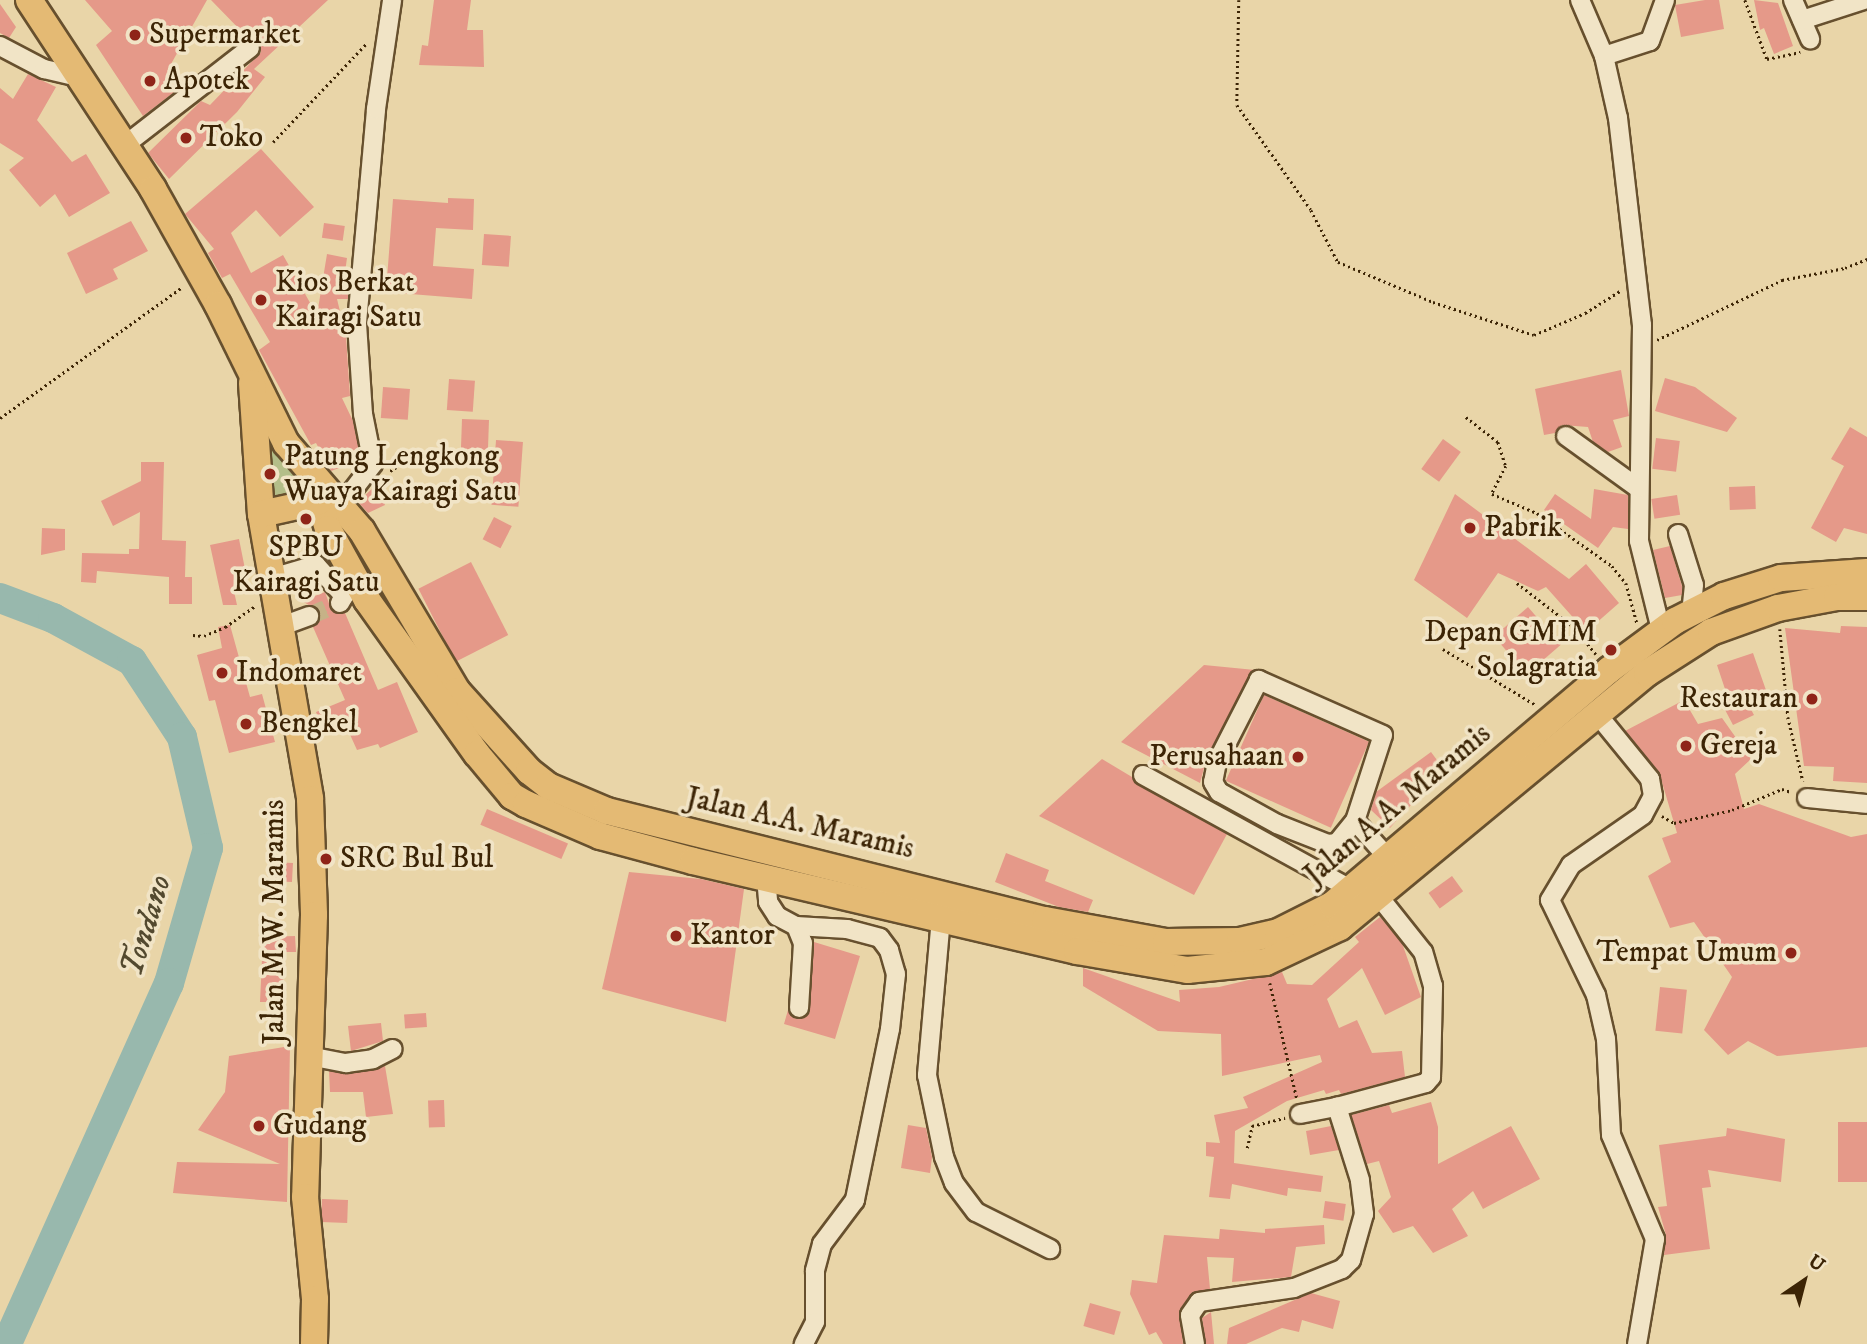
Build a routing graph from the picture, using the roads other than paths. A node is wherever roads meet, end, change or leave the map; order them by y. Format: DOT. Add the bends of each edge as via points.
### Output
graph roads {
  1 [pos="29,0"];
  2 [pos="391,0"];
  3 [pos="1580,0"];
  4 [pos="1665,0"];
  5 [pos="1793,0"];
  6 [pos="1864,0"];
  7 [pos="1802,20"];
  8 [pos="1810,39"];
  9 [pos="0,46"];
  10 [pos="250,48"];
  11 [pos="1604,56"];
  12 [pos="78,77"];
  13 [pos="125,145"];
  14 [pos="252,378"];
  15 [pos="1566,436"];
  16 [pos="1638,488"];
  17 [pos="324,494"];
  18 [pos="261,514"];
  19 [pos="1678,534"];
  20 [pos="1867,572"];
  21 [pos="273,586"];
  22 [pos="1867,597"];
  23 [pos="340,603"];
  24 [pos="1691,613"];
  25 [pos="309,616"];
  26 [pos="282,626"];
  27 [pos="1661,630"];
  28 [pos="1597,714"];
  29 [pos="1143,775"];
  30 [pos="1807,798"];
  31 [pos="1867,804"];
  32 [pos="1354,821"];
  33 [pos="733,858"];
  34 [pos="1389,859"];
  35 [pos="766,877"];
  36 [pos="1352,890"];
  37 [pos="1380,898"];
  38 [pos="941,918"];
  39 [pos="796,926"];
  40 [pos="799,1008"];
  41 [pos="393,1049"];
  42 [pos="309,1056"];
  43 [pos="1337,1107"];
  44 [pos="1300,1114"];
  45 [pos="1050,1249"];
  46 [pos="313,1344"];
  47 [pos="804,1344"];
  48 [pos="1195,1344"];
  49 [pos="1637,1344"];
  1 -- 12 [label="highway, Jalan A.A. Maramis"];
  2 -- 17 [label="street" via="357,323 363,414 373,464"];
  3 -- 11 [label="street"];
  4 -- 11 [label="street" via="1650,41"];
  5 -- 7 [label="street"];
  6 -- 7 [label="street"];
  7 -- 8 [label="street"];
  9 -- 12 [label="street" via="44,69"];
  10 -- 13 [label="street"];
  11 -- 16 [label="street" via="1618,118 1642,347"];
  12 -- 13 [label="highway, Jalan A.A. Maramis"];
  13 -- 14 [label="highway, Jalan A.A. Maramis" via="201,274"];
  14 -- 17 [label="highway, Jalan A.A. Maramis" via="286,443"];
  14 -- 18 [label="highway, Jalan M.W. Maramis"];
  15 -- 16 [label="street"];
  16 -- 27 [label="street" via="1639,541"];
  17 -- 18 [label="highway"];
  17 -- 33 [label="highway, Jalan A.A. Maramis" via="444,672 529,771 548,786"];
  17 -- 33 [label="highway" via="328,529 367,600 512,796 600,836"];
  18 -- 21 [label="highway, Jalan M.W. Maramis"];
  19 -- 24 [label="street" via="1694,585"];
  20 -- 24 [label="highway, Jalan A.A. Maramis" via="1781,578 1724,596"];
  21 -- 23 [label="street" via="316,565 344,596"];
  21 -- 26 [label="highway, Jalan M.W. Maramis"];
  22 -- 28 [label="highway" via="1837,597 1778,608 1712,632 1647,673"];
  24 -- 27 [label="highway, Jalan A.A. Maramis"];
  25 -- 26 [label="street"];
  26 -- 42 [label="highway, Jalan M.W. Maramis" via="310,799 314,915"];
  27 -- 34 [label="highway, Jalan A.A. Maramis"];
  28 -- 37 [label="highway"];
  28 -- 49 [label="street" via="1650,779 1653,796 1648,809 1585,852 1556,885 1550,900 1596,995 1606,1038 1611,1135 1655,1239"];
  29 -- 36 [label="street"];
  30 -- 31 [label="street"];
  32 -- 32 [label="street" via="1337,843 1328,844 1277,824 1219,792 1213,782 1217,762 1259,680 1383,735"];
  32 -- 34 [label="street"];
  33 -- 35 [label="highway"];
  33 -- 36 [label="highway, Jalan A.A. Maramis" via="906,883 1045,920 1199,945 1278,932 1311,918"];
  34 -- 36 [label="highway, Jalan A.A. Maramis"];
  35 -- 38 [label="highway"];
  35 -- 39 [label="street" via="768,902 777,916"];
  37 -- 38 [label="highway" via="1308,946 1240,968 1163,967"];
  37 -- 43 [label="street" via="1423,952 1433,986 1432,1074 1426,1083"];
  38 -- 45 [label="street" via="927,1075 944,1157 954,1183 976,1212"];
  39 -- 40 [label="street" via="803,943"];
  39 -- 47 [label="street" via="847,929 880,938 896,974 890,1029 855,1200 822,1244 814,1271 815,1322"];
  41 -- 42 [label="street" via="373,1059 346,1063"];
  42 -- 46 [label="highway, Jalan M.W. Maramis" via="305,1196"];
  43 -- 44 [label="street"];
  43 -- 48 [label="street" via="1360,1180 1364,1214 1354,1257 1342,1269 1313,1283 1199,1302 1190,1315"];
}
